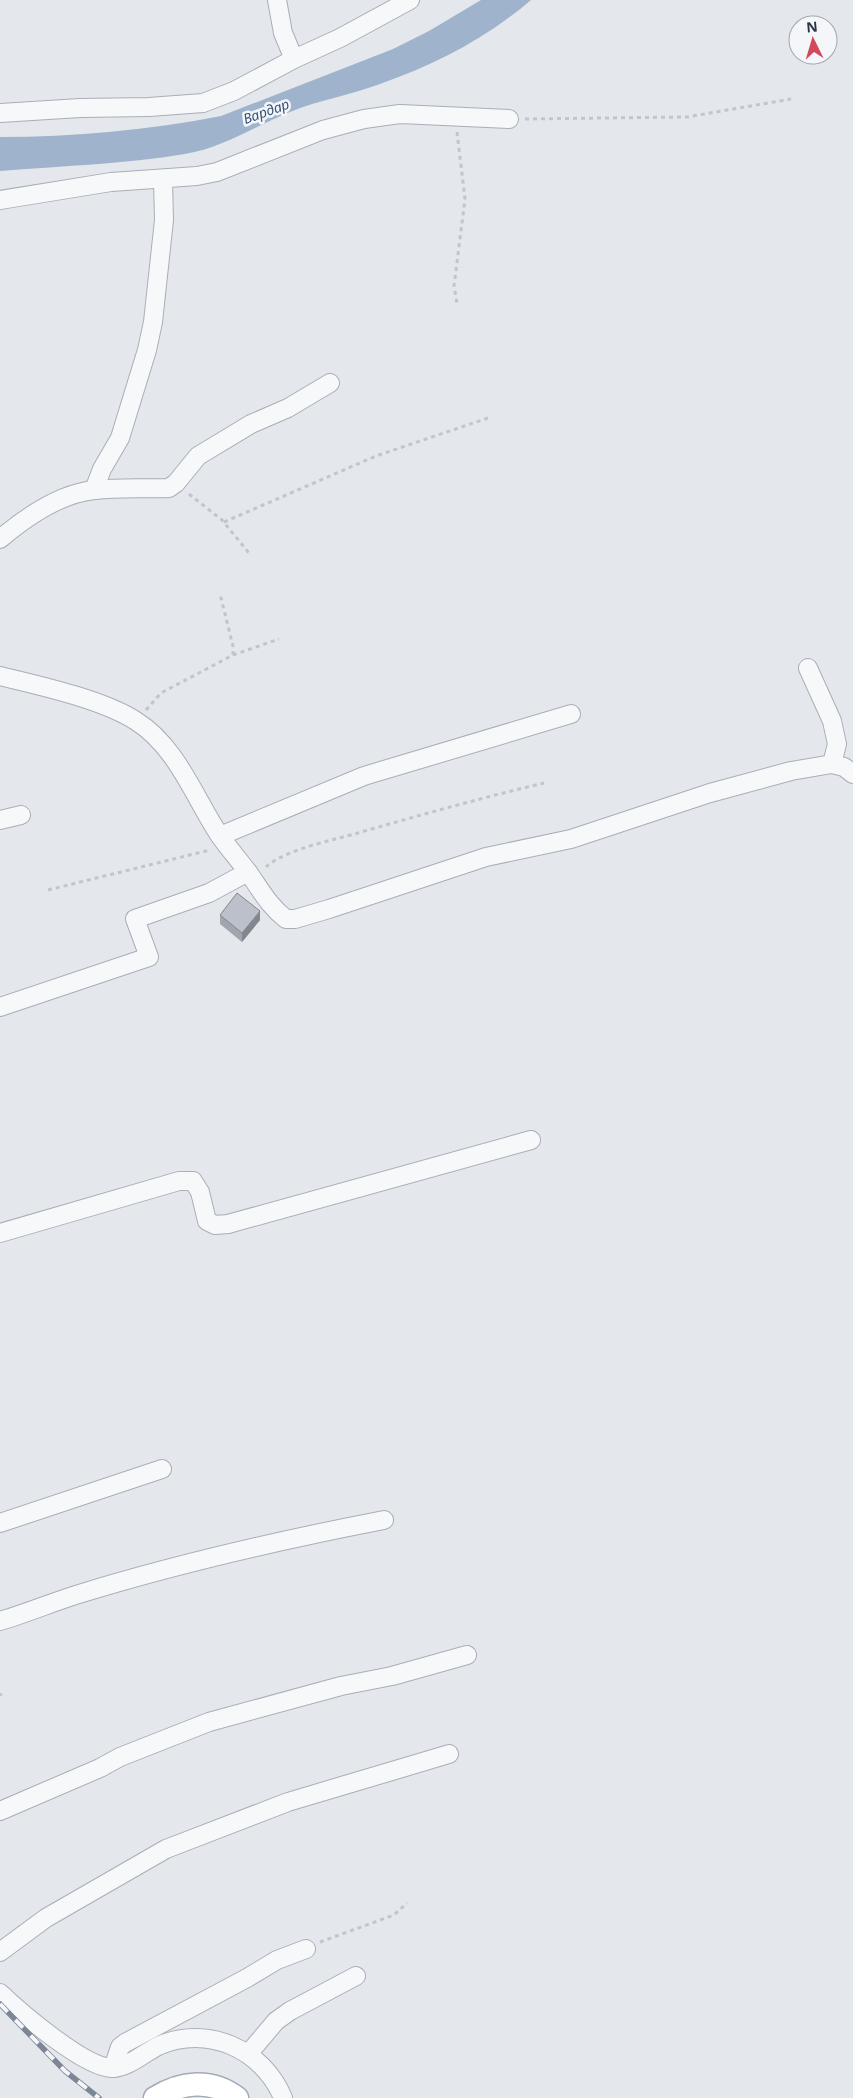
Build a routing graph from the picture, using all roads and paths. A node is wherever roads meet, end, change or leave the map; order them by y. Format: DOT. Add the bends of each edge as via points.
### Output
graph roads {
  1 [pos="278,0"];
  2 [pos="407,1"];
  3 [pos="294,59"];
  4 [pos="791,99"];
  5 [pos="0,113"];
  6 [pos="455,117"];
  7 [pos="509,119"];
  8 [pos="163,180"];
  9 [pos="0,200"];
  10 [pos="457,303"];
  11 [pos="330,383"];
  12 [pos="488,418"];
  13 [pos="176,483"];
  14 [pos="94,490"];
  15 [pos="224,522"];
  16 [pos="0,538"];
  17 [pos="249,553"];
  18 [pos="220,594"];
  19 [pos="279,639"];
  20 [pos="233,655"];
  21 [pos="808,668"];
  22 [pos="0,676"];
  23 [pos="571,714"];
  24 [pos="137,721"];
  25 [pos="832,764"];
  26 [pos="853,774"];
  27 [pos="544,783"];
  28 [pos="21,815"];
  29 [pos="0,820"];
  30 [pos="224,841"];
  31 [pos="250,876"];
  32 [pos="48,890"];
  33 [pos="0,1008"];
  34 [pos="531,1140"];
  35 [pos="0,1233"];
  36 [pos="162,1469"];
  37 [pos="384,1520"];
  38 [pos="0,1523"];
  39 [pos="0,1621"];
  40 [pos="467,1655"];
  41 [pos="449,1754"];
  42 [pos="0,1811"];
  43 [pos="407,1903"];
  44 [pos="306,1949"];
  45 [pos="0,1952"];
  46 [pos="356,1976"];
  47 [pos="0,1993"];
  48 [pos="249,2053"];
  49 [pos="113,2068"];
  50 [pos="155,2098"];
  51 [pos="237,2098"];
  52 [pos="284,2098"];
  1 -- 3 [label="street" via="283,33"];
  2 -- 3 [label="street"];
  3 -- 5 [label="street" via="234,91 203,103"];
  4 -- 7 [label="path" via="686,117"];
  6 -- 7 [label="street"];
  6 -- 8 [label="street" via="400,114 364,119 324,130 217,172"];
  6 -- 10 [label="path" via="465,199 454,286"];
  8 -- 9 [label="street" via="111,182"];
  8 -- 14 [label="street" via="163,229 147,350 120,438 102,468"];
  11 -- 13 [label="street" via="198,456"];
  12 -- 15 [label="path" via="376,456"];
  13 -- 14 [label="street" via="169,488"];
  13 -- 15 [label="path"];
  14 -- 16 [label="street" via="70,496 38,511"];
  15 -- 17 [label="path"];
  18 -- 20 [label="path" via="234,646"];
  19 -- 20 [label="path"];
  20 -- 24 [label="path" via="161,693"];
  21 -- 25 [label="street" via="832,721 837,744"];
  22 -- 24 [label="street" via="95,703"];
  23 -- 30 [label="street" via="364,776"];
  24 -- 30 [label="street" via="163,745 179,767"];
  25 -- 26 [label="street"];
  25 -- 31 [label="street" via="791,771 710,793 571,839 486,857 295,919 286,919 273,910"];
  27 -- 31 [label="path" via="318,844 274,859"];
  28 -- 29 [label="street"];
  30 -- 31 [label="street"];
  30 -- 32 [label="path"];
  31 -- 33 [label="street" via="135,919 149,957"];
  34 -- 35 [label="street" via="228,1224 215,1225 207,1221 200,1192 193,1181 179,1181"];
  36 -- 38 [label="street"];
  37 -- 39 [label="street" via="212,1557 78,1594"];
  40 -- 42 [label="street" via="209,1722 120,1757"];
  41 -- 45 [label="street" via="288,1802 166,1850 46,1918"];
  43 -- 44 [label="path" via="394,1915"];
  44 -- 49 [label="street" via="277,1960 125,2043 120,2047"];
  46 -- 48 [label="street" via="290,2010 276,2021"];
  47 -- 49 [label="street" via="53,2037 103,2067"];
  48 -- 49 [label="street" via="218,2040 187,2038 157,2047 123,2066"];
  48 -- 52 [label="street" via="272,2077"];
  50 -- 51 [label="main road" via="178,2087 201,2084 221,2089"];
}
